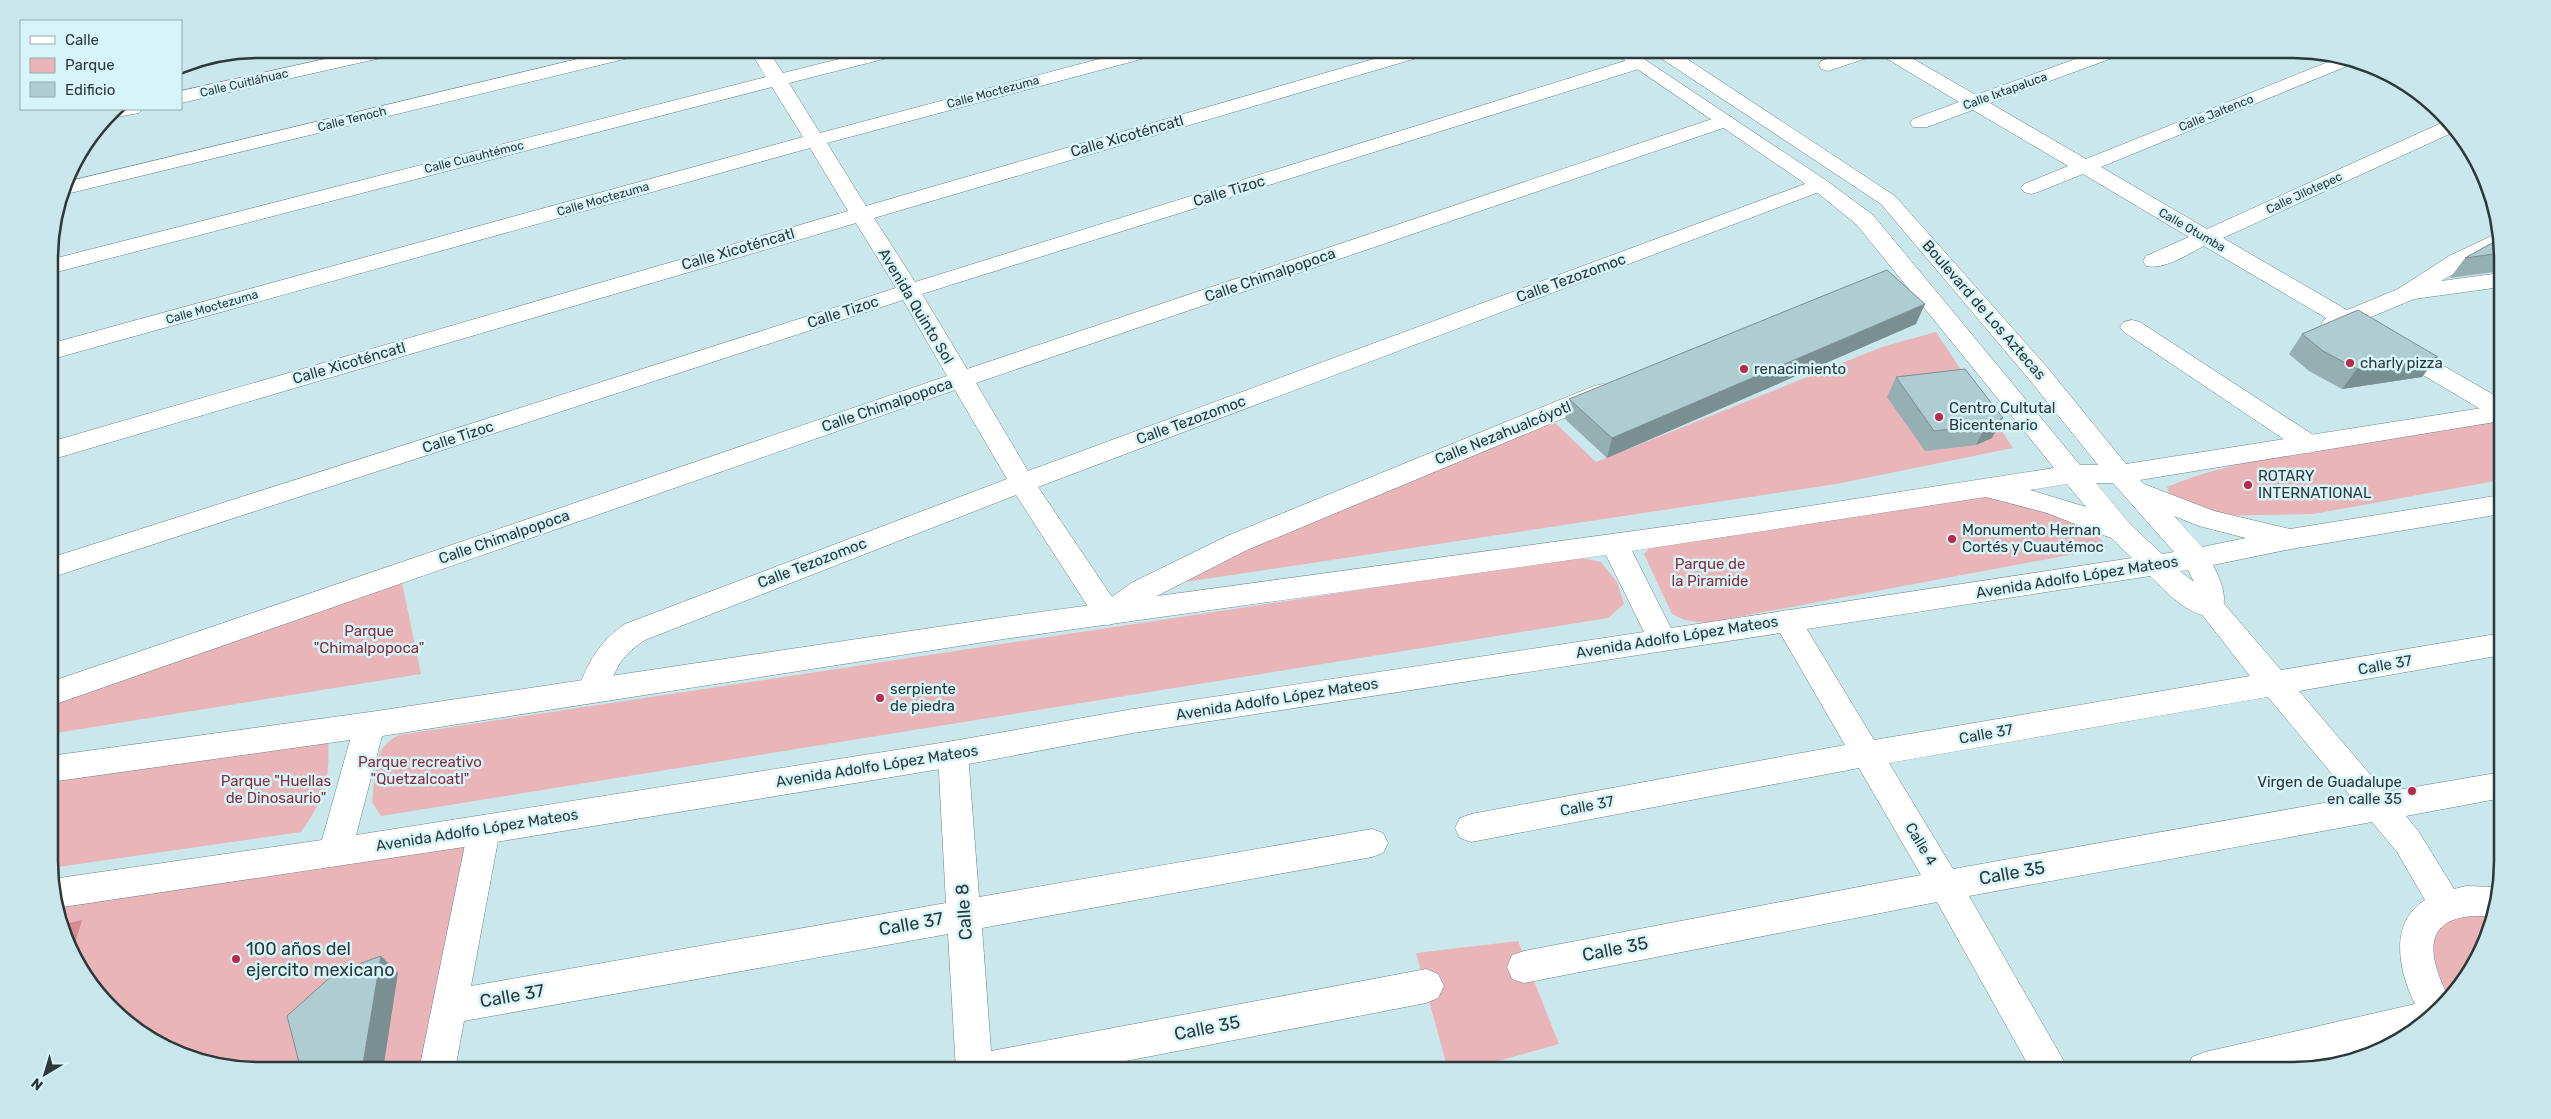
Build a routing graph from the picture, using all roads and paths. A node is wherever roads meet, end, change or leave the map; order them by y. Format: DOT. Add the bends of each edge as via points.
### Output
graph roads {
  1 [pos="355,58"];
  2 [pos="604,58"];
  3 [pos="764,58"];
  4 [pos="863,58"];
  5 [pos="1123,58"];
  6 [pos="1396,58"];
  7 [pos="1630,58"];
  8 [pos="1674,58"];
  9 [pos="1849,58"];
  10 [pos="1898,58"];
  11 [pos="2095,58"];
  12 [pos="1638,63"];
  13 [pos="2341,63"];
  14 [pos="1828,65"];
  15 [pos="778,79"];
  16 [pos="182,98"];
  17 [pos="1973,103"];
  18 [pos="1725,121"];
  19 [pos="1920,123"];
  20 [pos="2446,128"];
  21 [pos="816,140"];
  22 [pos="2084,167"];
  23 [pos="1820,185"];
  24 [pos="71,187"];
  25 [pos="2032,188"];
  26 [pos="859,213"];
  27 [pos="2206,238"];
  28 [pos="2493,242"];
  29 [pos="2154,261"];
  30 [pos="58,265"];
  31 [pos="2494,281"];
  32 [pos="909,291"];
  33 [pos="2406,294"];
  34 [pos="2345,319"];
  35 [pos="2132,327"];
  36 [pos="2309,334"];
  37 [pos="58,350"];
  38 [pos="960,380"];
  39 [pos="1623,383"];
  40 [pos="2494,407"];
  41 [pos="2494,412"];
  42 [pos="2309,444"];
  43 [pos="58,450"];
  44 [pos="2071,474"];
  45 [pos="2127,482"];
  46 [pos="1022,483"];
  47 [pos="1977,489"];
  48 [pos="2494,506"];
  49 [pos="2120,532"];
  50 [pos="2291,539"];
  51 [pos="1615,544"];
  52 [pos="2196,558"];
  53 [pos="58,565"];
  54 [pos="2155,565"];
  55 [pos="2210,607"];
  56 [pos="1108,614"];
  57 [pos="1787,621"];
  58 [pos="1662,640"];
  59 [pos="2494,645"];
  60 [pos="2274,684"];
  61 [pos="58,691"];
  62 [pos="592,691"];
  63 [pos="370,726"];
  64 [pos="953,754"];
  65 [pos="1867,754"];
  66 [pos="58,768"];
  67 [pos="2494,786"];
  68 [pos="2380,808"];
  69 [pos="1471,828"];
  70 [pos="484,830"];
  71 [pos="1372,843"];
  72 [pos="335,851"];
  73 [pos="1945,885"];
  74 [pos="60,893"];
  75 [pos="2472,902"];
  76 [pos="964,915"];
  77 [pos="1524,967"];
  78 [pos="1426,986"];
  79 [pos="2434,1004"];
  80 [pos="450,1008"];
  81 [pos="2412,1022"];
  82 [pos="439,1062"];
  83 [pos="973,1062"];
  84 [pos="1029,1062"];
  85 [pos="2046,1062"];
  86 [pos="2239,1062"];
  1 -- 16 [label="street, Calle Cuitláhuac"];
  2 -- 24 [label="street, Calle Tenoch"];
  3 -- 15 [label="street, Avenida Quinto Sol"];
  4 -- 15 [label="street, Calle Cuauhtémoc"];
  5 -- 21 [label="street, Calle Moctezuma"];
  6 -- 26 [label="street, Calle Xicoténcatl"];
  7 -- 12 [label="street"];
  8 -- 45 [label="street, Boulevard de Los Aztecas" via="1888,200"];
  9 -- 14 [label="street"];
  10 -- 17 [label="street, Calle Otumba"];
  11 -- 17 [label="street, Calle Ixtapaluca"];
  12 -- 18 [label="street"];
  12 -- 32 [label="street, Calle Tizoc"];
  13 -- 22 [label="street, Calle Jaltenco"];
  15 -- 21 [label="street, Avenida Quinto Sol"];
  15 -- 30 [label="street, Calle Cuauhtémoc"];
  17 -- 19 [label="street, Calle Ixtapaluca"];
  17 -- 22 [label="street, Calle Otumba"];
  18 -- 23 [label="street"];
  18 -- 38 [label="street, Calle Chimalpopoca"];
  20 -- 27 [label="street, Calle Jilotepec"];
  21 -- 26 [label="street, Avenida Quinto Sol"];
  21 -- 37 [label="street, Calle Moctezuma"];
  22 -- 25 [label="street, Calle Jaltenco"];
  22 -- 27 [label="street, Calle Otumba"];
  23 -- 44 [label="street" via="1865,220 1897,274"];
  23 -- 46 [label="street, Calle Tezozomoc"];
  26 -- 32 [label="street, Avenida Quinto Sol"];
  26 -- 43 [label="street, Calle Xicoténcatl"];
  27 -- 29 [label="street, Calle Jilotepec"];
  27 -- 34 [label="street, Calle Otumba"];
  28 -- 33 [label="street"];
  31 -- 33 [label="street"];
  32 -- 38 [label="street, Avenida Quinto Sol"];
  32 -- 53 [label="street, Calle Tizoc"];
  33 -- 34 [label="street"];
  34 -- 36 [label="street"];
  34 -- 40 [label="street, Calle Otumba"];
  35 -- 42 [label="street"];
  38 -- 46 [label="street, Avenida Quinto Sol"];
  38 -- 61 [label="street, Calle Chimalpopoca"];
  39 -- 56 [label="street, Calle Nezahualcóyotl" via="1236,543 1141,591"];
  41 -- 42 [label="street"];
  42 -- 45 [label="street"];
  44 -- 45 [label="street"];
  44 -- 47 [label="street"];
  44 -- 49 [label="street"];
  45 -- 50 [label="street" via="2208,519"];
  45 -- 52 [label="street, Boulevard de Los Aztecas"];
  46 -- 56 [label="street, Avenida Quinto Sol"];
  46 -- 62 [label="street, Calle Tezozomoc" via="634,632 604,659"];
  47 -- 49 [label="street" via="2053,506"];
  47 -- 51 [label="street"];
  48 -- 50 [label="street, Avenida Adolfo López Mateos"];
  49 -- 52 [label="street"];
  49 -- 54 [label="street"];
  50 -- 52 [label="street, Avenida Adolfo López Mateos"];
  51 -- 56 [label="street"];
  51 -- 58 [label="street"];
  52 -- 54 [label="street, Avenida Adolfo López Mateos"];
  52 -- 55 [label="street, Boulevard de Los Aztecas" via="2209,585"];
  54 -- 55 [label="street" via="2177,585"];
  54 -- 57 [label="street, Avenida Adolfo López Mateos"];
  55 -- 60 [label="street"];
  56 -- 62 [label="street"];
  57 -- 58 [label="street, Avenida Adolfo López Mateos"];
  57 -- 65 [label="street, Calle 4"];
  58 -- 64 [label="street, Avenida Adolfo López Mateos" via="1133,721"];
  59 -- 60 [label="street, Calle 37"];
  60 -- 65 [label="street, Calle 37"];
  60 -- 68 [label="street"];
  62 -- 63 [label="street"];
  63 -- 66 [label="street"];
  63 -- 72 [label="street"];
  64 -- 70 [label="street, Avenida Adolfo López Mateos"];
  64 -- 76 [label="street, Calle 8"];
  65 -- 69 [label="street, Calle 37"];
  65 -- 73 [label="street, Calle 4"];
  67 -- 68 [label="street, Calle 35"];
  68 -- 73 [label="street, Calle 35"];
  68 -- 75 [label="street" via="2408,842"];
  70 -- 72 [label="street, Avenida Adolfo López Mateos"];
  70 -- 80 [label="street"];
  71 -- 76 [label="street, Calle 37"];
  72 -- 74 [label="street, Avenida Adolfo López Mateos"];
  73 -- 77 [label="street, Calle 35"];
  73 -- 85 [label="street, Calle 4"];
  75 -- 79 [label="street" via="2432,913 2416,938 2418,974"];
  76 -- 80 [label="street, Calle 37"];
  76 -- 83 [label="street, Calle 8"];
  78 -- 84 [label="street, Calle 35"];
  80 -- 82 [label="street"];
  81 -- 86 [label="street"];
}
